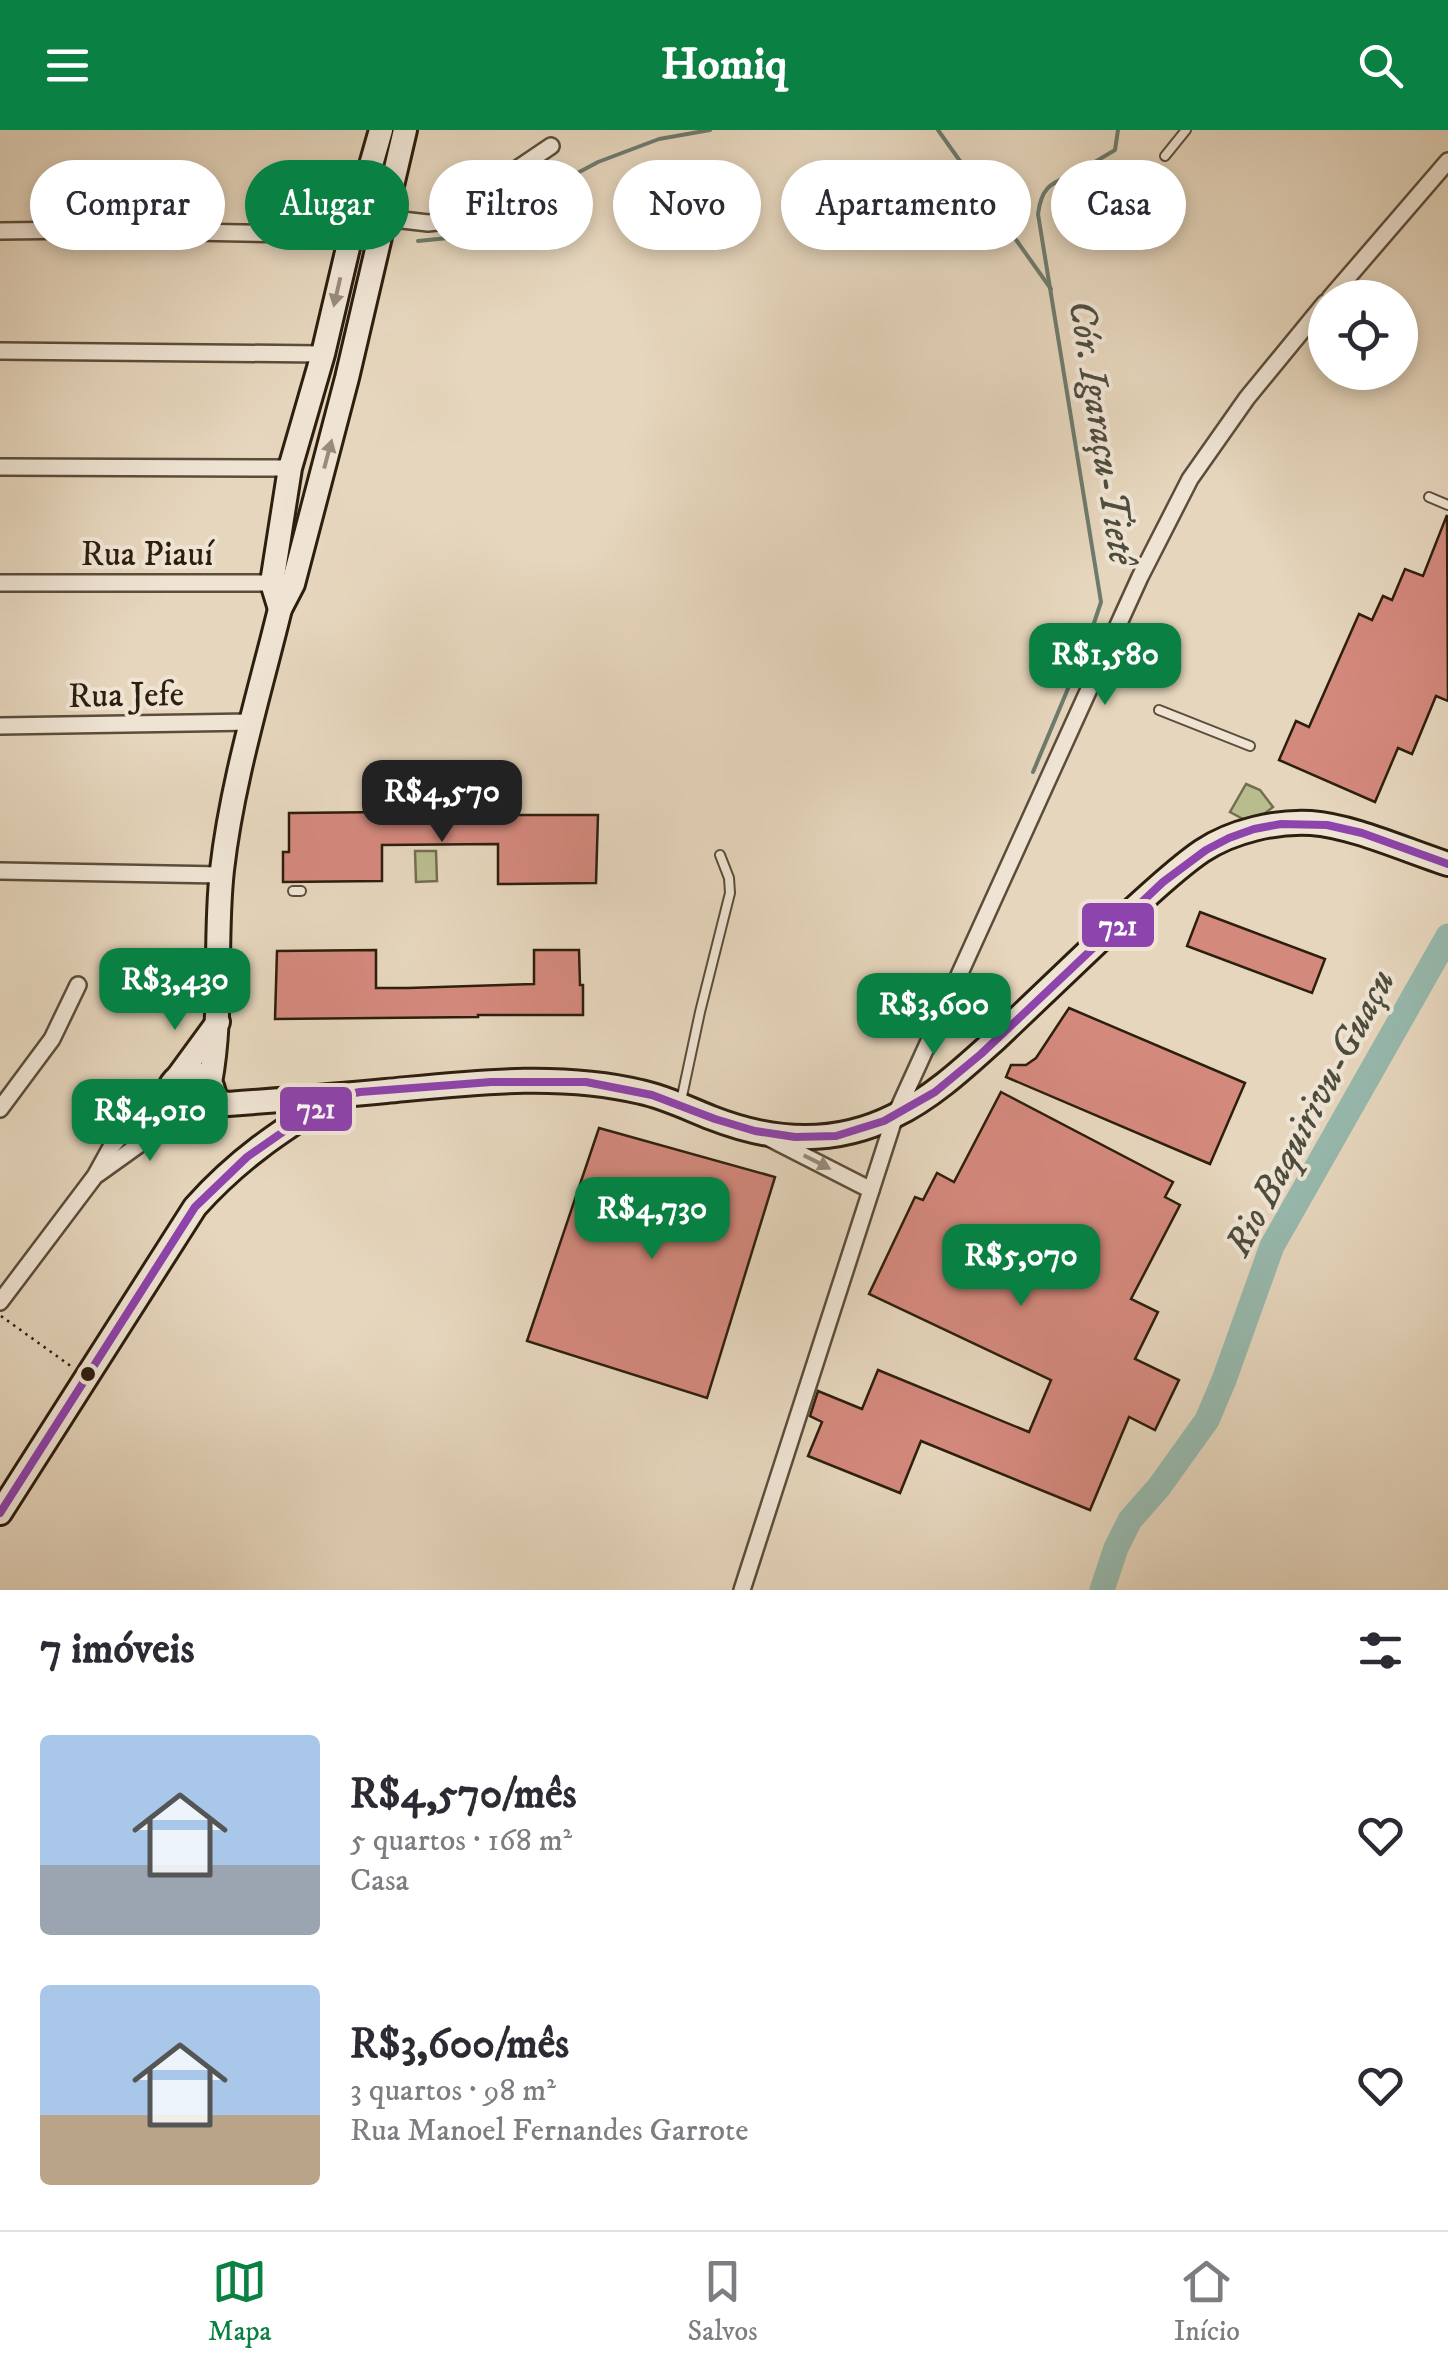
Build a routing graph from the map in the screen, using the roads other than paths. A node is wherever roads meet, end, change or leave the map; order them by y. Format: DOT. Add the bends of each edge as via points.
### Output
graph roads {
  1 [pos="381,130"];
  2 [pos="405,130"];
  3 [pos="1186,130"];
  4 [pos="551,146"];
  5 [pos="1165,156"];
  6 [pos="372,160"];
  7 [pos="398,160"];
  8 [pos="1448,162"];
  9 [pos="409,221"];
  10 [pos="0,231"];
  11 [pos="245,233"];
  12 [pos="347,250"];
  13 [pos="377,250"];
  14 [pos="1345,280"];
  15 [pos="1308,323"];
  16 [pos="0,351"];
  17 [pos="323,354"];
  18 [pos="0,467"];
  19 [pos="290,468"];
  20 [pos="1429,497"];
  21 [pos="1448,505"];
  22 [pos="283,583"];
  23 [pos="0,584"];
  24 [pos="1159,710"];
  25 [pos="252,722"];
  26 [pos="0,726"];
  27 [pos="1250,746"];
  28 [pos="720,856"];
  29 [pos="1448,864"];
  30 [pos="0,871"];
  31 [pos="222,874"];
  32 [pos="78,985"];
  33 [pos="218,1022"];
  34 [pos="173,1082"];
  35 [pos="336,1096"];
  36 [pos="201,1104"];
  37 [pos="680,1106"];
  38 [pos="0,1109"];
  39 [pos="305,1116"];
  40 [pos="895,1116"];
  41 [pos="763,1135"];
  42 [pos="94,1176"];
  43 [pos="871,1190"];
  44 [pos="0,1302"];
  45 [pos="0,1513"];
  46 [pos="742,1590"];
  1 -- 6 [label="main road"];
  2 -- 7 [label="main road"];
  3 -- 5 [label="lane"];
  4 -- 9 [label="street" via="514,171 466,219"];
  8 -- 14 [label="street"];
  10 -- 11 [label="street"];
  12 -- 17 [label="main road, one-way"];
  22 -- 13 [label="main road, one-way" via="347,378"];
  15 -- 40 [label="street" via="1190,479"];
  16 -- 17 [label="street"];
  17 -- 19 [label="main road"];
  18 -- 19 [label="street"];
  19 -- 22 [label="main road"];
  20 -- 21 [label="lane"];
  22 -- 23 [label="street, Rua Piauí"];
  22 -- 25 [label="main road"];
  24 -- 27 [label="lane"];
  25 -- 26 [label="street, Rua Jefe"];
  25 -- 31 [label="main road"];
  28 -- 37 [label="lane" via="730,892"];
  29 -- 40 [label="main road" via="1311,823 1232,836 1204,849 1151,892 965,1068"];
  30 -- 31 [label="street"];
  31 -- 33 [label="main road"];
  32 -- 38 [label="street" via="52,1039"];
  33 -- 34 [label="main road"];
  33 -- 36 [label="main road"];
  34 -- 36 [label="main road" via="169,1103"];
  34 -- 36 [label="main road" via="198,1074"];
  34 -- 42 [label="street" via="111,1146"];
  35 -- 36 [label="main road"];
  35 -- 37 [label="main road" via="570,1080"];
  35 -- 39 [label="main road"];
  36 -- 39 [label="main road"];
  36 -- 42 [label="street"];
  37 -- 41 [label="main road"];
  39 -- 45 [label="main road" via="246,1156 195,1206"];
  40 -- 41 [label="main road" via="826,1136"];
  40 -- 43 [label="street"];
  41 -- 43 [label="street, one-way"];
  42 -- 44 [label="street"];
  43 -- 46 [label="street"];
}
